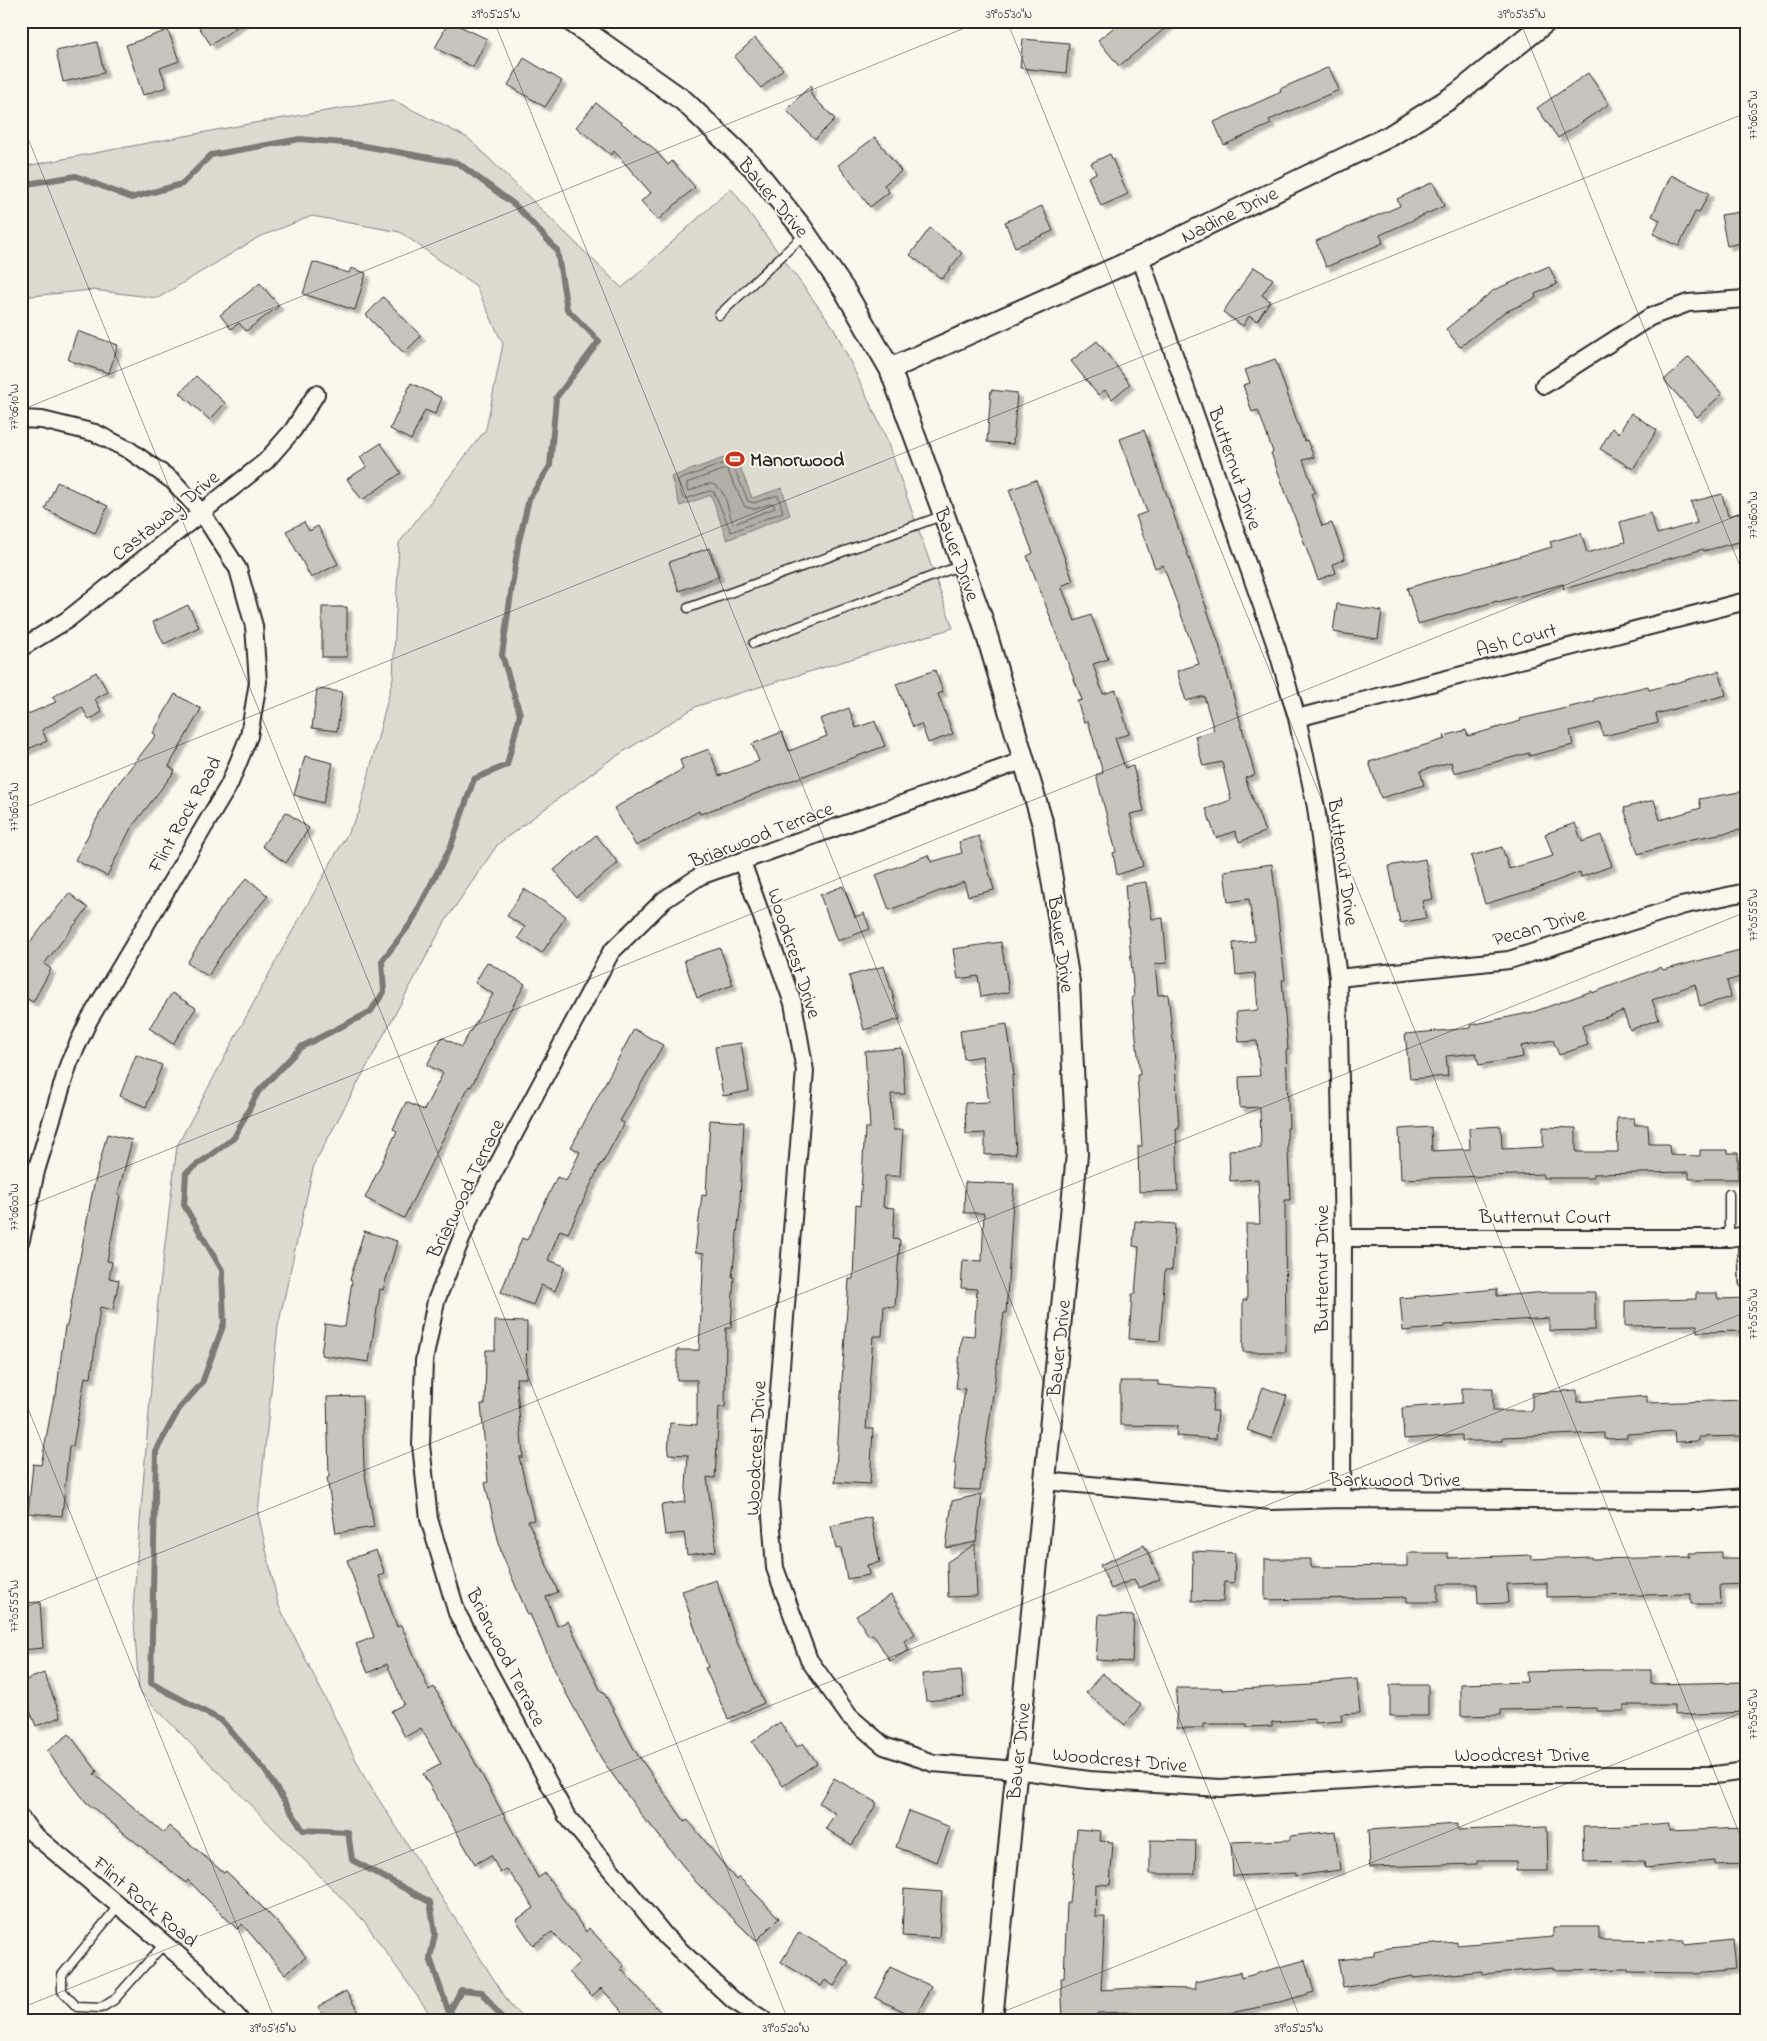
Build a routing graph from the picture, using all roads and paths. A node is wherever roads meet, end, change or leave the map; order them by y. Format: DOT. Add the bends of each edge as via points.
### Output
graph roads {
  1 [pos="571,21"];
  2 [pos="1542,23"];
  3 [pos="806,233"];
  4 [pos="1140,257"];
  5 [pos="1746,299"];
  6 [pos="719,314"];
  7 [pos="890,369"];
  8 [pos="1544,385"];
  9 [pos="316,394"];
  10 [pos="21,419"];
  11 [pos="202,513"];
  12 [pos="944,515"];
  13 [pos="962,565"];
  14 [pos="1746,601"];
  15 [pos="688,608"];
  16 [pos="754,643"];
  17 [pos="21,648"];
  18 [pos="1297,718"];
  19 [pos="1025,760"];
  20 [pos="742,862"];
  21 [pos="1746,892"];
  22 [pos="1338,978"];
  23 [pos="28,1169"];
  24 [pos="1729,1194"];
  25 [pos="1739,1236"];
  26 [pos="1343,1238"];
  27 [pos="21,1240"];
  28 [pos="1744,1284"];
  29 [pos="1044,1481"];
  30 [pos="1746,1497"];
  31 [pos="1342,1500"];
  32 [pos="1016,1770"];
  33 [pos="1746,1771"];
  34 [pos="21,1818"];
  35 [pos="119,1905"];
  36 [pos="165,1944"];
  37 [pos="240,2020"];
  38 [pos="764,2020"];
  39 [pos="992,2020"];
  1 -- 3 [label="street, Bauer Drive" via="684,101 753,167"];
  2 -- 4 [label="street, Nadine Drive" via="1457,94 1390,136"];
  3 -- 6 [label="lane"];
  3 -- 7 [label="street, Bauer Drive" via="845,291"];
  4 -- 7 [label="street, Nadine Drive"];
  4 -- 18 [label="street, Butternut Drive" via="1277,650"];
  5 -- 8 [label="street" via="1688,303 1650,317"];
  7 -- 12 [label="street, Bauer Drive"];
  9 -- 11 [label="street, Castaway Drive" via="293,430 266,461"];
  10 -- 11 [label="street, Flint Rock Road" via="42,420 95,433 129,450 173,481"];
  11 -- 17 [label="street, Castaway Drive" via="67,620"];
  11 -- 23 [label="street, Flint Rock Road" via="238,569 254,626 258,682 249,736 229,785 89,1020"];
  12 -- 13 [label="street, Bauer Drive"];
  12 -- 15 [label="lane"];
  13 -- 16 [label="lane"];
  13 -- 19 [label="street, Bauer Drive"];
  14 -- 18 [label="street, Ash Court"];
  18 -- 22 [label="street, Butternut Drive" via="1316,807"];
  19 -- 20 [label="street, Briarwood Terrace"];
  19 -- 29 [label="street, Bauer Drive" via="1043,825 1069,982 1077,1154"];
  20 -- 32 [label="street, Woodcrest Drive" via="793,1003 805,1071 770,1502 775,1568 810,1660 849,1716 884,1746 933,1763"];
  20 -- 38 [label="street, Briarwood Terrace" via="700,876 664,900 611,952 471,1215 436,1301 424,1361 421,1446 428,1519 457,1613 566,1815 666,1937 733,2000"];
  21 -- 22 [label="street, Pecan Drive" via="1681,906 1509,960"];
  22 -- 26 [label="street, Butternut Drive"];
  23 -- 27 [label="street, Flint Rock Road"];
  24 -- 25 [label="lane"];
  25 -- 26 [label="street, Butternut Court"];
  25 -- 28 [label="lane"];
  26 -- 31 [label="street, Butternut Drive"];
  29 -- 31 [label="street, Barkwood Drive" via="1272,1501"];
  29 -- 32 [label="street, Bauer Drive"];
  30 -- 31 [label="street, Barkwood Drive" via="1697,1501"];
  32 -- 33 [label="street, Woodcrest Drive" via="1089,1780 1220,1788 1427,1775 1715,1774"];
  32 -- 39 [label="street, Bauer Drive"];
  34 -- 35 [label="street, Flint Rock Road" via="31,1832"];
  35 -- 36 [label="street, Flint Rock Road"];
  35 -- 36 [label="lane" via="62,1975 62,1991 77,2008 101,2008 114,2000"];
  36 -- 37 [label="street, Flint Rock Road" via="197,1971"];
}
